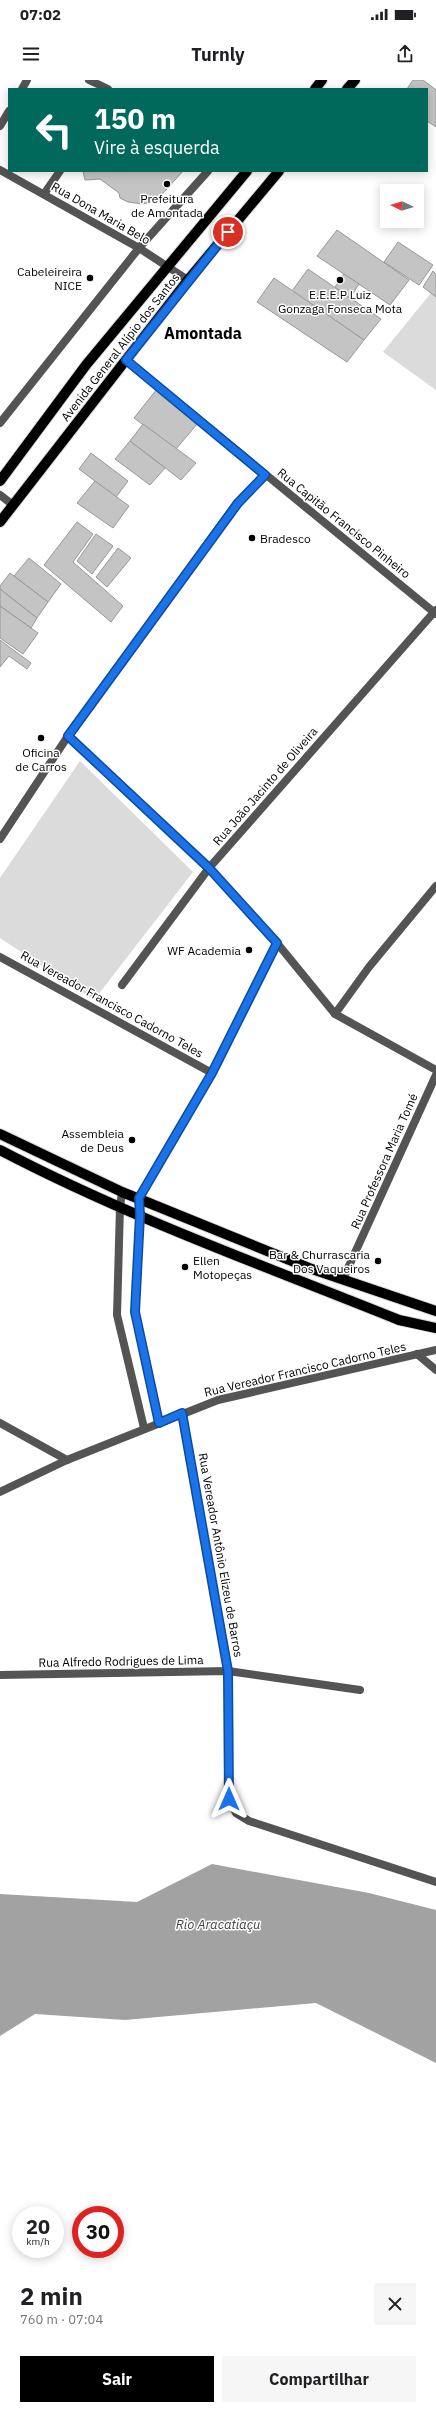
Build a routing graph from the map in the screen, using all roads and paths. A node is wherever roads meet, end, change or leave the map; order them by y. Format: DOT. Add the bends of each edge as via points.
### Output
graph roads {
  1 [pos="89,80"];
  2 [pos="322,80"];
  3 [pos="355,80"];
  4 [pos="106,88"];
  5 [pos="316,88"];
  6 [pos="348,88"];
  7 [pos="8,113"];
  8 [pos="0,126"];
  9 [pos="0,170"];
  10 [pos="59,172"];
  11 [pos="207,172"];
  12 [pos="246,172"];
  13 [pos="278,172"];
  14 [pos="44,194"];
  15 [pos="139,248"];
  16 [pos="168,267"];
  17 [pos="188,280"];
  18 [pos="126,360"];
  19 [pos="0,423"];
  20 [pos="265,475"];
  21 [pos="0,481"];
  22 [pos="0,495"];
  23 [pos="13,505"];
  24 [pos="0,522"];
  25 [pos="435,612"];
  26 [pos="68,736"];
  27 [pos="0,839"];
  28 [pos="209,868"];
  29 [pos="436,886"];
  30 [pos="277,943"];
  31 [pos="0,957"];
  32 [pos="122,985"];
  33 [pos="335,1014"];
  34 [pos="436,1070"];
  35 [pos="212,1073"];
  36 [pos="436,1075"];
  37 [pos="0,1134"];
  38 [pos="0,1150"];
  39 [pos="122,1192"];
  40 [pos="139,1198"];
  41 [pos="120,1207"];
  42 [pos="140,1215"];
  43 [pos="343,1279"];
  44 [pos="436,1311"];
  45 [pos="436,1328"];
  46 [pos="436,1350"];
  47 [pos="417,1354"];
  48 [pos="436,1370"];
  49 [pos="182,1413"];
  50 [pos="0,1423"];
  51 [pos="159,1423"];
  52 [pos="144,1428"];
  53 [pos="66,1460"];
  54 [pos="0,1492"];
  55 [pos="228,1671"];
  56 [pos="0,1675"];
  57 [pos="360,1690"];
  58 [pos="436,1882"];
  1 -- 4 [label="street"];
  2 -- 5 [label="main road"];
  3 -- 6 [label="main road"];
  7 -- 8 [label="street"];
  9 -- 14 [label="street, Rua Dona Maria Belo"];
  10 -- 14 [label="street"];
  11 -- 15 [label="street"];
  12 -- 16 [label="main road, Avenida General Alípio dos Santos"];
  13 -- 17 [label="main road, Avenida General Alípio dos Santos"];
  14 -- 15 [label="street, Rua Dona Maria Belo"];
  15 -- 16 [label="street, Rua Dona Maria Belo"];
  15 -- 19 [label="street"];
  16 -- 17 [label="street, Rua Dona Maria Belo"];
  16 -- 21 [label="main road, Avenida General Alípio dos Santos" via="86,365"];
  17 -- 18 [label="main road, Avenida General Alípio dos Santos"];
  18 -- 20 [label="street, Rua Capitão Francisco Pinheiro"];
  18 -- 23 [label="main road, Avenida General Alípio dos Santos"];
  20 -- 25 [label="street, Rua Capitão Francisco Pinheiro"];
  20 -- 26 [label="street" via="238,503"];
  22 -- 23 [label="street"];
  23 -- 24 [label="main road, Avenida General Alípio dos Santos"];
  25 -- 28 [label="street, Rua João Jacinto de Oliveira"];
  26 -- 27 [label="street"];
  26 -- 28 [label="street"];
  28 -- 30 [label="street"];
  28 -- 32 [label="street, Rua João Jacinto de Oliveira"];
  29 -- 33 [label="street" via="369,967"];
  30 -- 33 [label="street"];
  30 -- 35 [label="street"];
  31 -- 35 [label="street, Rua Vereador Francisco Cadorno Teles"];
  33 -- 34 [label="street"];
  35 -- 40 [label="street"];
  36 -- 43 [label="street, Rua Professora Maria Tomé"];
  37 -- 39 [label="main road"];
  38 -- 41 [label="main road"];
  39 -- 40 [label="main road"];
  39 -- 41 [label="street"];
  40 -- 42 [label="street"];
  40 -- 43 [label="main road"];
  41 -- 42 [label="main road"];
  41 -- 52 [label="street" via="117,1315"];
  42 -- 45 [label="main road" via="399,1320"];
  42 -- 51 [label="street" via="135,1312"];
  43 -- 44 [label="main road"];
  46 -- 47 [label="street, Rua Vereador Francisco Cadorno Teles"];
  47 -- 48 [label="street, Rua Vereador Francisco Cadorno Teles"];
  47 -- 49 [label="street, Rua Vereador Francisco Cadorno Teles" via="218,1400"];
  49 -- 51 [label="street, Rua Vereador Francisco Cadorno Teles"];
  49 -- 55 [label="street, Rua Vereador Antônio Elizeu de Barros"];
  50 -- 53 [label="street"];
  51 -- 52 [label="street, Rua Vereador Francisco Cadorno Teles"];
  52 -- 53 [label="street, Rua Vereador Francisco Cadorno Teles"];
  53 -- 54 [label="street, Rua Vereador Francisco Cadorno Teles"];
  55 -- 56 [label="street, Rua Alfredo Rodrigues de Lima"];
  55 -- 57 [label="street, Rua Alfredo Rodrigues de Lima"];
  55 -- 58 [label="street, Rua Vereador Antônio Elizeu de Barros" via="229,1799 236,1813 249,1821"];
}
